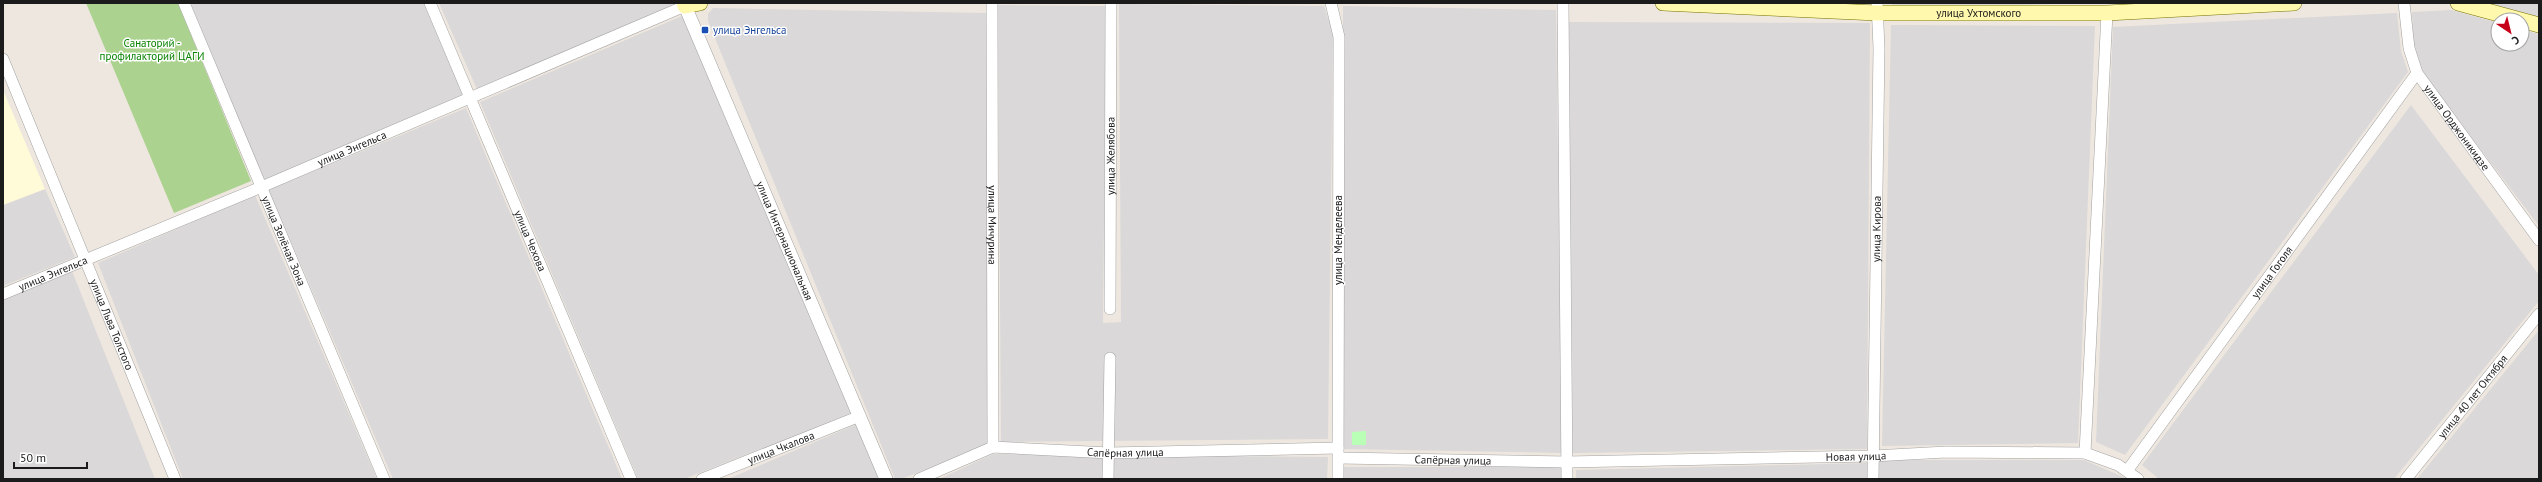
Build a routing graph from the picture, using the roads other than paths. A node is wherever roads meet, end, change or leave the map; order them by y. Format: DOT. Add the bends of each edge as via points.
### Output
graph roads {
  1 [pos="184,3"];
  2 [pos="430,3"];
  3 [pos="700,3"];
  4 [pos="992,3"];
  5 [pos="1112,3"];
  6 [pos="1331,3"];
  7 [pos="1563,3"];
  8 [pos="1663,3"];
  9 [pos="2294,3"];
  10 [pos="2404,3"];
  11 [pos="2458,3"];
  12 [pos="684,4"];
  13 [pos="1877,8"];
  14 [pos="2107,13"];
  15 [pos="2539,25"];
  16 [pos="3,59"];
  17 [pos="2417,74"];
  18 [pos="471,98"];
  19 [pos="259,188"];
  20 [pos="2539,240"];
  21 [pos="86,259"];
  22 [pos="3,294"];
  23 [pos="1110,309"];
  24 [pos="2539,314"];
  25 [pos="1110,358"];
  26 [pos="860,416"];
  27 [pos="993,447"];
  28 [pos="1109,452"];
  29 [pos="1338,453"];
  30 [pos="2085,453"];
  31 [pos="1873,456"];
  32 [pos="1566,462"];
  33 [pos="2127,471"];
  34 [pos="175,479"];
  35 [pos="384,479"];
  36 [pos="631,479"];
  37 [pos="702,479"];
  38 [pos="886,479"];
  39 [pos="919,479"];
  40 [pos="1108,479"];
  41 [pos="1338,479"];
  42 [pos="1567,479"];
  43 [pos="1873,479"];
  44 [pos="2138,479"];
  45 [pos="2406,479"];
  1 -- 19 [label="street, улица Зелёная Зона"];
  2 -- 18 [label="street, улица Чехова"];
  3 -- 12 [label="main road, улица Энгельса"];
  4 -- 27 [label="street, улица Мичурина"];
  5 -- 23 [label="street, улица Желябова"];
  6 -- 29 [label="street, улица Менделеева" via="1339,37"];
  7 -- 32 [label="street"];
  8 -- 13 [label="main road, улица Ухтомского"];
  9 -- 14 [label="main road, улица Ухтомского"];
  10 -- 17 [label="street, улица Орджоникидзе" via="2409,48"];
  11 -- 15 [label="main road"];
  12 -- 18 [label="street, улица Энгельса"];
  12 -- 26 [label="street, улица Интернациональная"];
  13 -- 14 [label="main road, улица Ухтомского"];
  13 -- 31 [label="street, улица Кирова" via="1879,48"];
  14 -- 30 [label="street"];
  16 -- 21 [label="street, улица Льва Толстого"];
  17 -- 20 [label="street, улица Орджоникидзе"];
  17 -- 33 [label="street, улица Гоголя"];
  18 -- 19 [label="street, улица Энгельса"];
  18 -- 36 [label="street, улица Чехова"];
  19 -- 21 [label="street, улица Энгельса"];
  19 -- 35 [label="street, улица Зелёная Зона"];
  21 -- 22 [label="street, улица Энгельса"];
  21 -- 34 [label="street, улица Льва Толстого"];
  24 -- 45 [label="street, улица 40 лет Октября"];
  25 -- 28 [label="street"];
  26 -- 37 [label="street, улица Чкалова"];
  26 -- 38 [label="street, улица Интернациональная"];
  27 -- 28 [label="street, Сапёрная улица"];
  27 -- 39 [label="street, Сапёрная улица"];
  28 -- 29 [label="street, Сапёрная улица"];
  28 -- 40 [label="street"];
  29 -- 32 [label="street, Сапёрная улица"];
  29 -- 41 [label="street, улица Менделеева"];
  30 -- 31 [label="street, Новая улица" via="1946,452"];
  30 -- 33 [label="street, Новая улица" via="2106,459"];
  31 -- 32 [label="street, Новая улица"];
  31 -- 43 [label="street, улица Кирова"];
  32 -- 42 [label="street"];
  33 -- 44 [label="street, Новая улица"];
}
